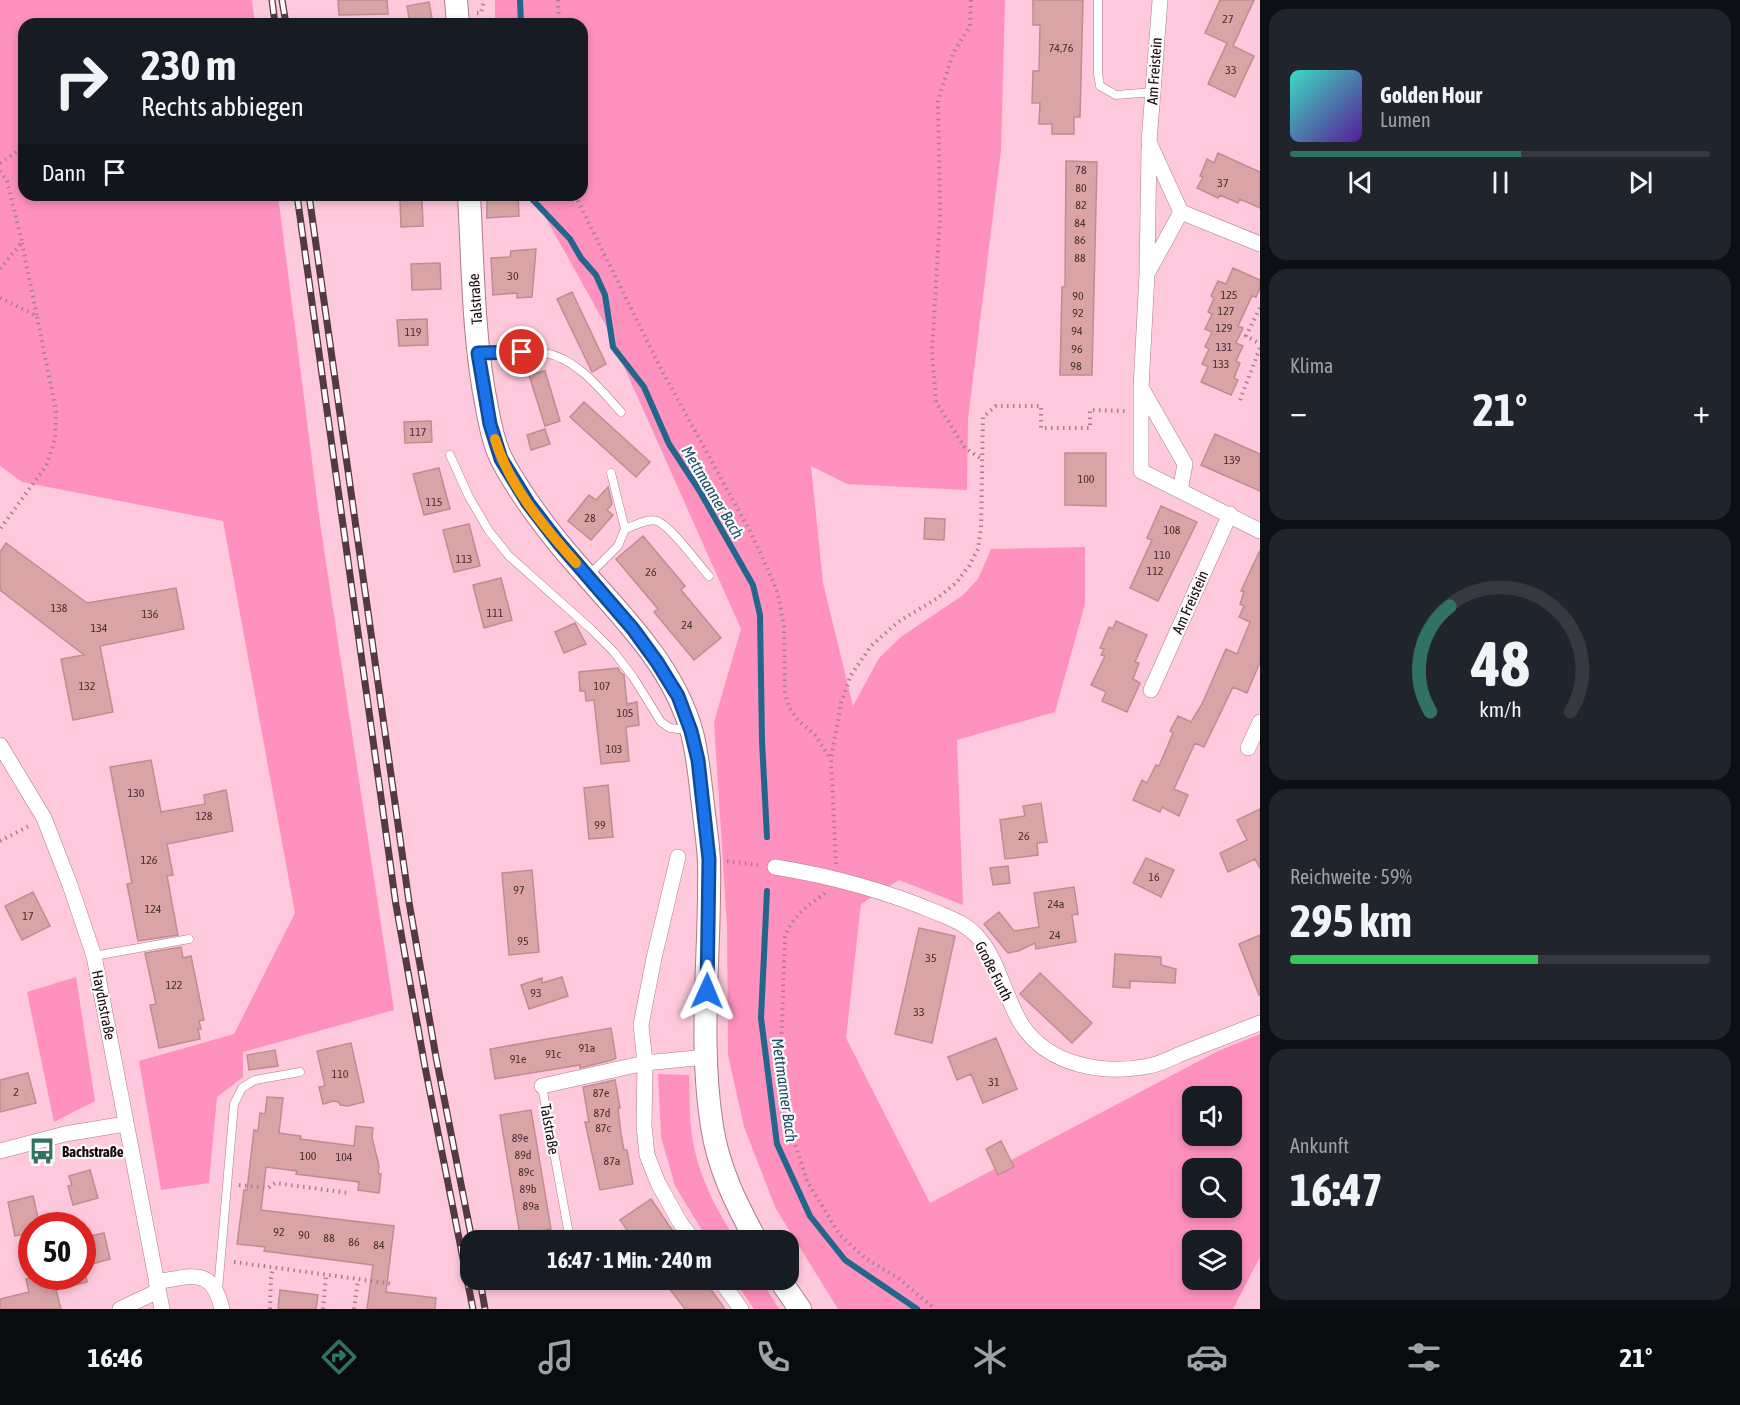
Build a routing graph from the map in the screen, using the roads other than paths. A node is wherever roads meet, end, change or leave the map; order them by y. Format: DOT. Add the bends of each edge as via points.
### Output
graph roads {
  1 [pos="456,0"];
  2 [pos="1098,0"];
  3 [pos="1160,0"];
  4 [pos="458,18"];
  5 [pos="1153,92"];
  6 [pos="1149,142"];
  7 [pos="469,201"];
  8 [pos="1181,212"];
  9 [pos="1260,244"];
  10 [pos="1147,274"];
  11 [pos="478,353"];
  12 [pos="1142,388"];
  13 [pos="621,412"];
  14 [pos="450,455"];
  15 [pos="611,473"];
  16 [pos="1180,491"];
  17 [pos="1230,514"];
  18 [pos="625,529"];
  19 [pos="1260,531"];
  20 [pos="588,576"];
  21 [pos="709,576"];
  22 [pos="1150,690"];
  23 [pos="1260,722"];
  24 [pos="691,731"];
  25 [pos="0,745"];
  26 [pos="1248,748"];
  27 [pos="678,858"];
  28 [pos="775,867"];
  29 [pos="189,939"];
  30 [pos="94,956"];
  31 [pos="1260,1023"];
  32 [pos="706,1057"];
  33 [pos="645,1063"];
  34 [pos="300,1072"];
  35 [pos="542,1086"];
  36 [pos="125,1124"];
  37 [pos="0,1151"];
  38 [pos="568,1230"];
  39 [pos="686,1230"];
  40 [pos="750,1230"];
  41 [pos="157,1286"];
  42 [pos="727,1290"];
  43 [pos="787,1290"];
  44 [pos="218,1291"];
  45 [pos="120,1309"];
  46 [pos="162,1309"];
  47 [pos="222,1309"];
  48 [pos="741,1309"];
  49 [pos="800,1309"];
  1 -- 4 [label="main road"];
  2 -- 5 [label="lane" via="1100,86 1116,95"];
  3 -- 5 [label="street, Am Freistein"];
  5 -- 6 [label="street, Am Freistein"];
  6 -- 8 [label="street, Am Freistein"];
  6 -- 10 [label="street, Am Freistein"];
  7 -- 11 [label="main road, Talstraße"];
  8 -- 9 [label="street"];
  8 -- 10 [label="street, Am Freistein"];
  10 -- 12 [label="street, Am Freistein"];
  11 -- 13 [label="lane" via="547,353 572,364"];
  11 -- 20 [label="main road, Talstraße" via="490,424 501,459 528,503"];
  12 -- 16 [label="street" via="1185,464"];
  12 -- 16 [label="street, Am Freistein" via="1141,471"];
  14 -- 24 [label="lane" via="489,531 509,556 614,652 661,722 670,728"];
  15 -- 18 [label="lane"];
  16 -- 17 [label="street, Am Freistein"];
  17 -- 19 [label="street, Am Freistein"];
  17 -- 22 [label="street, Am Freistein"];
  18 -- 20 [label="lane" via="618,546"];
  18 -- 21 [label="lane" via="657,521"];
  20 -- 24 [label="main road, Talstraße" via="657,662 678,696"];
  23 -- 26 [label="street"];
  24 -- 32 [label="main road, Talstraße" via="709,859"];
  25 -- 30 [label="street, Haydnstraße" via="44,818"];
  27 -- 33 [label="street" via="641,1025"];
  28 -- 31 [label="street, Große Furth" via="837,879 911,902 963,924 987,949 1011,1005 1034,1040 1074,1063 1108,1069 1150,1066"];
  29 -- 30 [label="lane"];
  30 -- 36 [label="street, Haydnstraße"];
  32 -- 33 [label="street, Talstraße"];
  32 -- 40 [label="main road, Talstraße" via="712,1126 724,1174"];
  33 -- 35 [label="street, Talstraße"];
  33 -- 39 [label="street" via="644,1126 648,1155 658,1183"];
  34 -- 44 [label="lane" via="255,1080 242,1088 234,1104"];
  35 -- 38 [label="lane, Talstraße"];
  36 -- 37 [label="street"];
  36 -- 41 [label="street, Haydnstraße"];
  41 -- 44 [label="street" via="194,1276 211,1283"];
  41 -- 45 [label="street"];
  41 -- 46 [label="street, Haydnstraße"];
  42 -- 48 [label="street"];
  43 -- 49 [label="main road"];
  44 -- 47 [label="street"];
}
